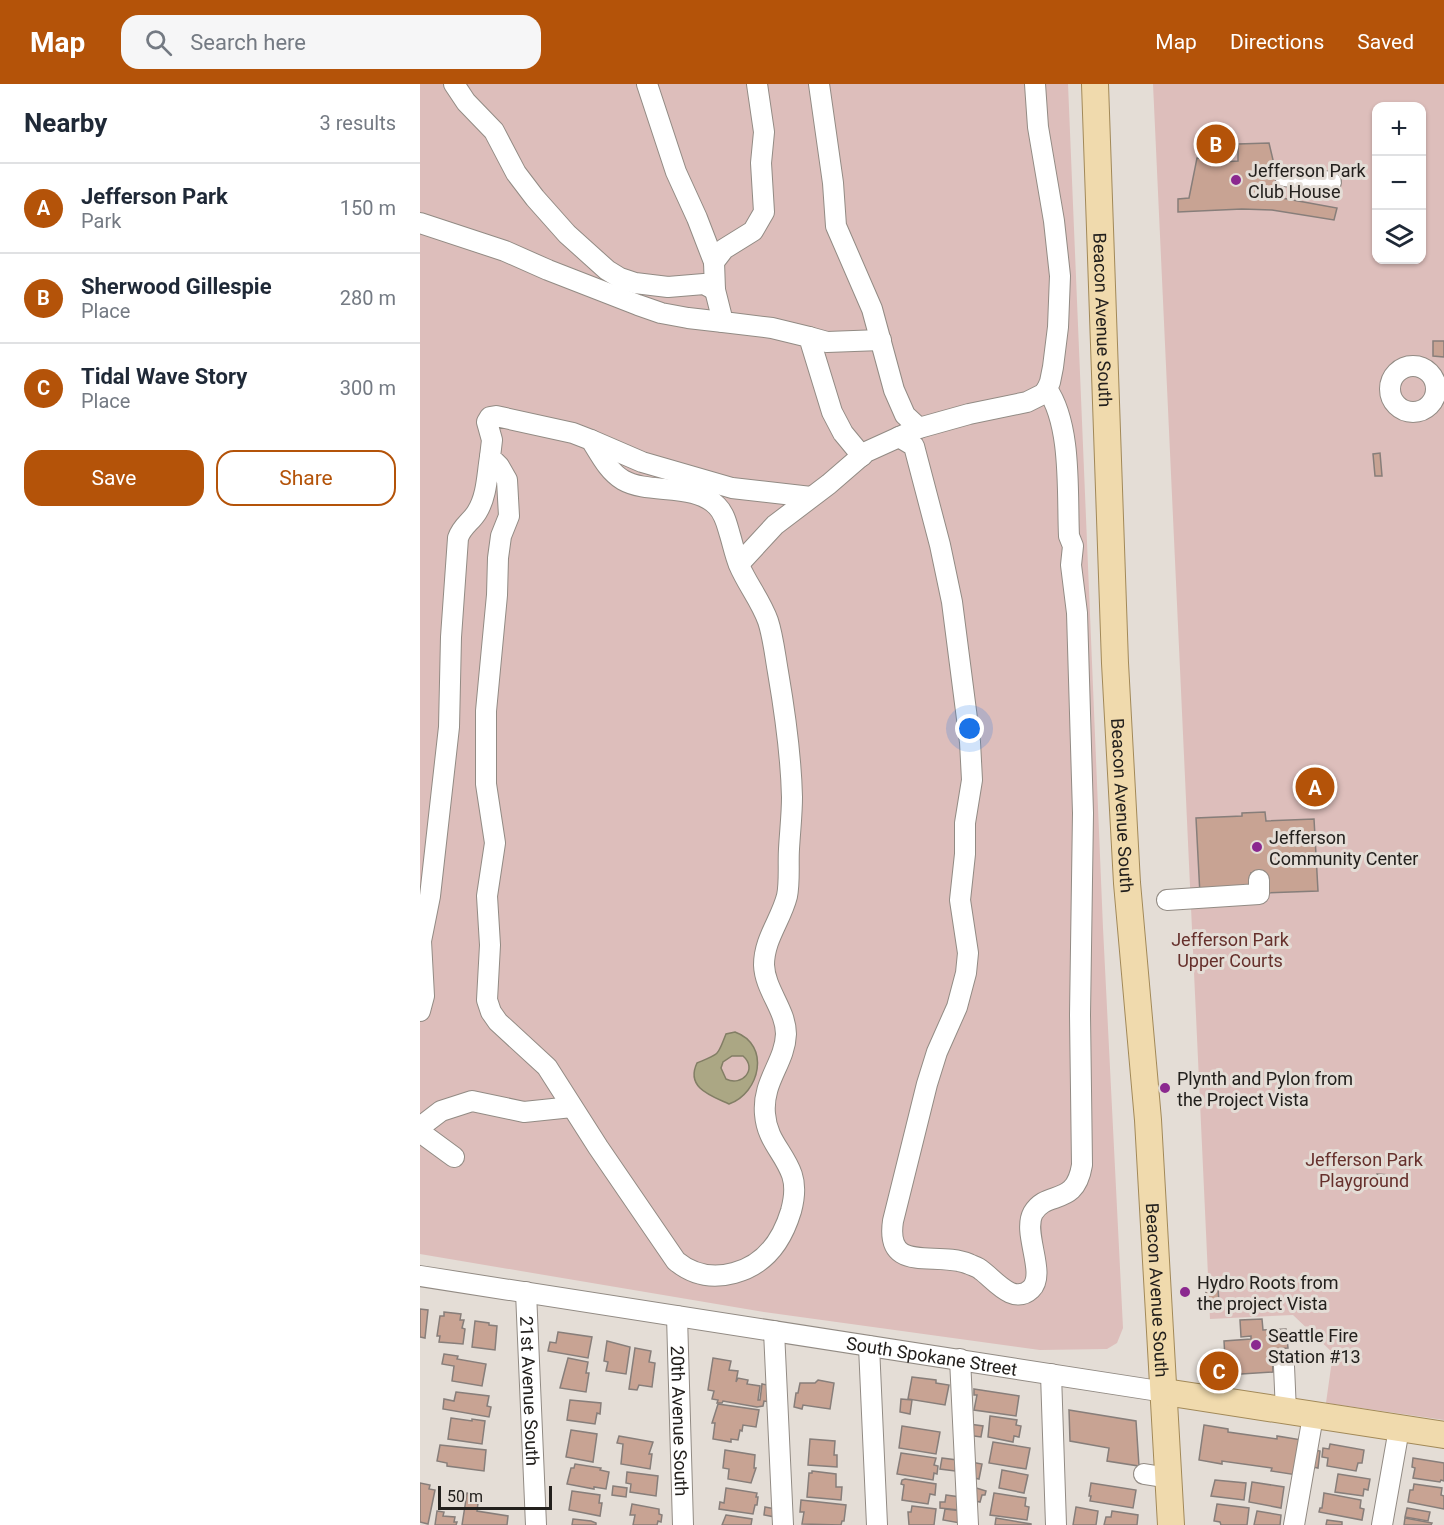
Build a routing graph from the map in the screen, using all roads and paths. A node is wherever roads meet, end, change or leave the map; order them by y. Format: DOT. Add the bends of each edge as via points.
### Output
graph roads {
  1 [pos="454,84"];
  2 [pos="647,84"];
  3 [pos="757,84"];
  4 [pos="819,84"];
  5 [pos="1035,84"];
  6 [pos="1095,84"];
  7 [pos="1285,176"];
  8 [pos="1330,182"];
  9 [pos="420,223"];
  10 [pos="714,262"];
  11 [pos="715,290"];
  12 [pos="723,322"];
  13 [pos="809,337"];
  14 [pos="880,340"];
  15 [pos="1047,389"];
  16 [pos="919,428"];
  17 [pos="899,437"];
  18 [pos="494,439"];
  19 [pos="591,440"];
  20 [pos="862,456"];
  21 [pos="811,497"];
  22 [pos="739,564"];
  23 [pos="1259,880"];
  24 [pos="1167,900"];
  25 [pos="420,1011"];
  26 [pos="572,1107"];
  27 [pos="420,1130"];
  28 [pos="454,1157"];
  29 [pos="420,1276"];
  30 [pos="526,1292"];
  31 [pos="677,1316"];
  32 [pos="774,1331"];
  33 [pos="869,1346"];
  34 [pos="960,1359"];
  35 [pos="1284,1366"];
  36 [pos="1050,1374"];
  37 [pos="1165,1392"];
  38 [pos="1286,1412"];
  39 [pos="1313,1416"];
  40 [pos="1399,1429"];
  41 [pos="1444,1435"];
  42 [pos="1144,1474"];
  43 [pos="1169,1478"];
  44 [pos="536,1525"];
  45 [pos="682,1525"];
  46 [pos="783,1525"];
  47 [pos="877,1525"];
  48 [pos="968,1525"];
  49 [pos="1056,1525"];
  50 [pos="1171,1525"];
  51 [pos="1294,1525"];
  52 [pos="1382,1525"];
  1 -- 11 [label="street" via="494,131 516,173 535,198 607,270 635,283 704,284"];
  2 -- 10 [label="street" via="676,172"];
  3 -- 10 [label="street" via="764,132 764,212 753,231 724,249"];
  4 -- 14 [label="street" via="836,226 872,309"];
  5 -- 15 [label="street" via="1060,276 1058,327"];
  6 -- 37 [label="main road, Beacon Avenue South" via="1120,766"];
  7 -- 8 [label="street"];
  9 -- 12 [label="street" via="505,251 654,310"];
  10 -- 11 [label="street"];
  11 -- 12 [label="street"];
  12 -- 13 [label="street"];
  13 -- 14 [label="street" via="836,342"];
  13 -- 20 [label="street" via="832,412 843,434"];
  14 -- 16 [label="street" via="905,415"];
  15 -- 16 [label="street" via="1027,402"];
  15 -- 17 [label="street" via="1061,417 1077,613 1083,813 1082,1166 1074,1188 1041,1206 1031,1217 1035,1284 1024,1293 1006,1291 981,1269 965,1262 909,1257 899,1253 892,1243 892,1221 927,1084 966,973 968,953 960,900 972,780 952,602 940,545 914,446"];
  16 -- 17 [label="street"];
  17 -- 20 [label="street"];
  18 -- 19 [label="street" via="515,425 530,424"];
  18 -- 25 [label="street" via="481,504 458,538 449,727 430,896 421,941 424,996"];
  18 -- 26 [label="street" via="499,466 507,480 509,516 498,558 486,711 486,784 495,843 487,896 487,1000 498,1022 547,1066"];
  19 -- 21 [label="street" via="642,462 732,488"];
  19 -- 22 [label="street" via="605,463 625,482 690,492 717,506 726,520"];
  20 -- 21 [label="street"];
  21 -- 22 [label="street" via="775,525"];
  22 -- 26 [label="street" via="768,621 790,759 789,880 787,896 768,939 764,968 786,1030 783,1051 766,1090 766,1128 795,1188 782,1236 775,1247 743,1271 713,1276 688,1270 676,1261"];
  23 -- 24 [label="street" via="1259,894"];
  26 -- 27 [label="street" via="524,1112 472,1101 441,1111"];
  27 -- 28 [label="street"];
  29 -- 30 [label="street, South Spokane Street"];
  30 -- 31 [label="street, South Spokane Street"];
  30 -- 44 [label="street, 21st Avenue South"];
  31 -- 32 [label="street, South Spokane Street"];
  31 -- 45 [label="street, 20th Avenue South"];
  32 -- 33 [label="street, South Spokane Street"];
  32 -- 46 [label="street"];
  33 -- 34 [label="street, South Spokane Street"];
  33 -- 47 [label="street"];
  34 -- 36 [label="street, South Spokane Street"];
  34 -- 48 [label="street"];
  35 -- 38 [label="street"];
  36 -- 37 [label="street, South Spokane Street"];
  36 -- 49 [label="street" via="1061,1460"];
  37 -- 38 [label="main road, South Spokane Street"];
  37 -- 43 [label="main road, Beacon Avenue South"];
  38 -- 39 [label="main road, South Spokane Street"];
  39 -- 40 [label="main road, South Spokane Street"];
  39 -- 51 [label="street"];
  40 -- 41 [label="main road, South Spokane Street"];
  40 -- 52 [label="street"];
  42 -- 43 [label="street"];
  43 -- 50 [label="main road, Beacon Avenue South"];
}
